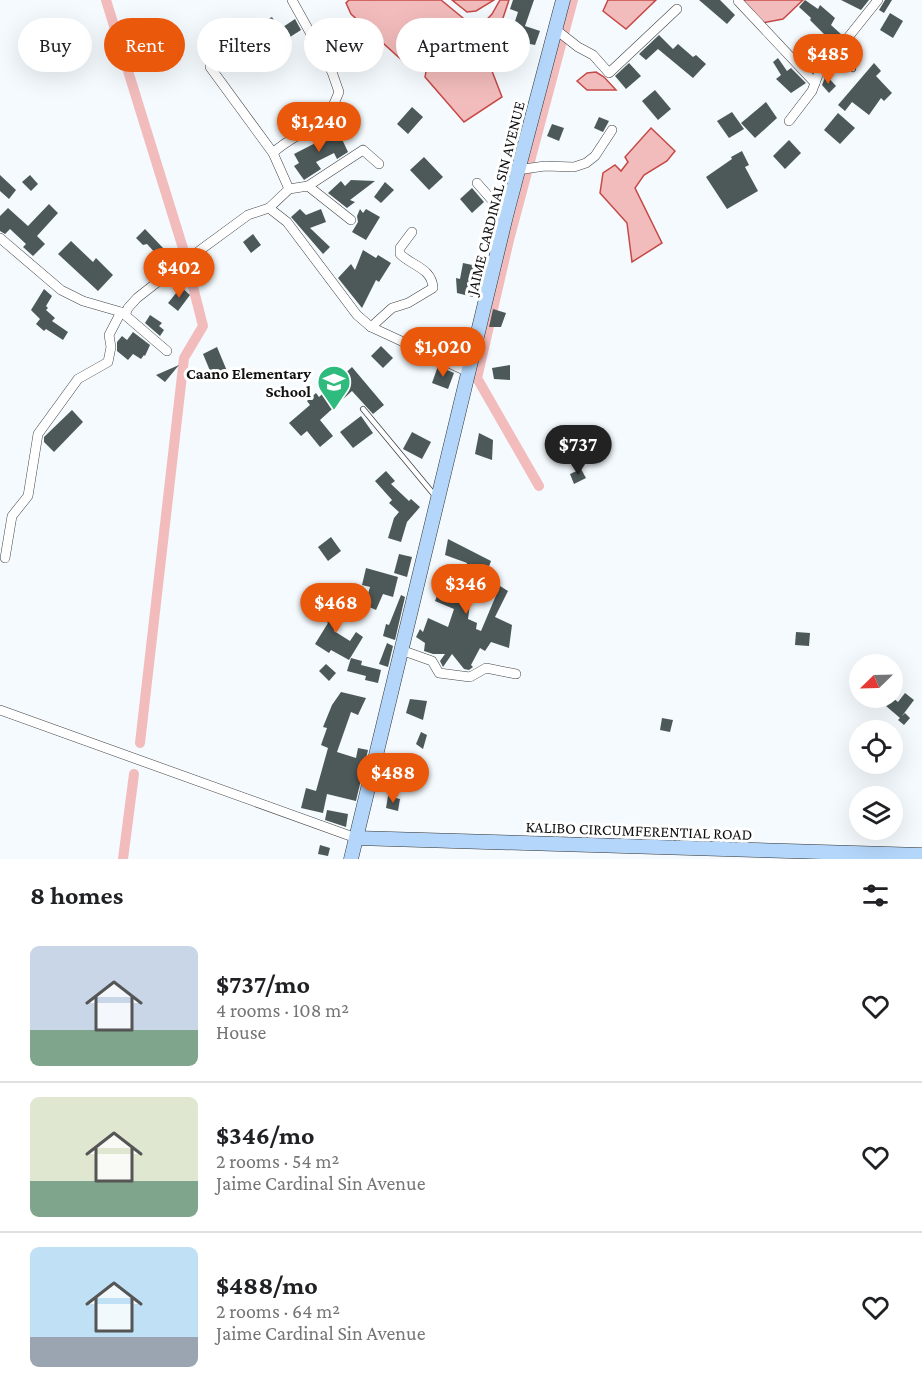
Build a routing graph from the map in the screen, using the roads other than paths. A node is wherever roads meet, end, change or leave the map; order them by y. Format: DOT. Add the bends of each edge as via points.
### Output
graph roads {
  1 [pos="292,0"];
  2 [pos="563,0"];
  3 [pos="878,0"];
  4 [pos="738,1"];
  5 [pos="677,9"];
  6 [pos="556,30"];
  7 [pos="836,54"];
  8 [pos="853,69"];
  9 [pos="214,72"];
  10 [pos="815,83"];
  11 [pos="789,121"];
  12 [pos="612,130"];
  13 [pos="273,153"];
  14 [pos="379,164"];
  15 [pos="518,170"];
  16 [pos="477,183"];
  17 [pos="308,186"];
  18 [pos="289,189"];
  19 [pos="269,208"];
  20 [pos="506,216"];
  21 [pos="351,220"];
  22 [pos="412,232"];
  23 [pos="0,238"];
  24 [pos="123,314"];
  25 [pos="371,327"];
  26 [pos="167,351"];
  27 [pos="468,372"];
  28 [pos="363,409"];
  29 [pos="438,499"];
  30 [pos="5,558"];
  31 [pos="401,650"];
  32 [pos="516,674"];
  33 [pos="0,710"];
  34 [pos="356,838"];
  35 [pos="922,855"];
  36 [pos="351,859"];
  1 -- 13 [label="street" via="339,92 323,118"];
  2 -- 6 [label="main road, JAIME CARDINAL SIN AVENUE"];
  3 -- 7 [label="street"];
  4 -- 10 [label="street"];
  5 -- 6 [label="street" via="609,73 593,55"];
  6 -- 15 [label="main road, JAIME CARDINAL SIN AVENUE"];
  7 -- 8 [label="lane"];
  7 -- 10 [label="street"];
  9 -- 13 [label="street"];
  10 -- 11 [label="street"];
  12 -- 15 [label="street" via="586,163"];
  13 -- 18 [label="street"];
  14 -- 17 [label="street" via="363,150"];
  15 -- 20 [label="main road, JAIME CARDINAL SIN AVENUE"];
  16 -- 20 [label="street"];
  17 -- 18 [label="street"];
  17 -- 21 [label="street"];
  18 -- 19 [label="street"];
  19 -- 24 [label="street" via="248,215 137,298"];
  19 -- 25 [label="street" via="287,222 357,315"];
  20 -- 27 [label="main road, JAIME CARDINAL SIN AVENUE"];
  22 -- 25 [label="street" via="400,254 428,272 433,288 392,308"];
  23 -- 24 [label="street" via="61,290"];
  24 -- 26 [label="street"];
  24 -- 30 [label="street" via="109,335 108,362 78,379 38,434 28,496 12,516"];
  25 -- 27 [label="street"];
  27 -- 29 [label="main road, JAIME CARDINAL SIN AVENUE"];
  28 -- 29 [label="lane"];
  29 -- 31 [label="main road, JAIME CARDINAL SIN AVENUE"];
  31 -- 32 [label="street" via="432,661 439,673 470,677 486,668"];
  31 -- 34 [label="main road, JAIME CARDINAL SIN AVENUE"];
  33 -- 34 [label="street"];
  34 -- 35 [label="main road, KALIBO CIRCUMFERENTIAL ROAD"];
  34 -- 36 [label="main road, JAIME CARDINAL SIN AVENUE"];
}
